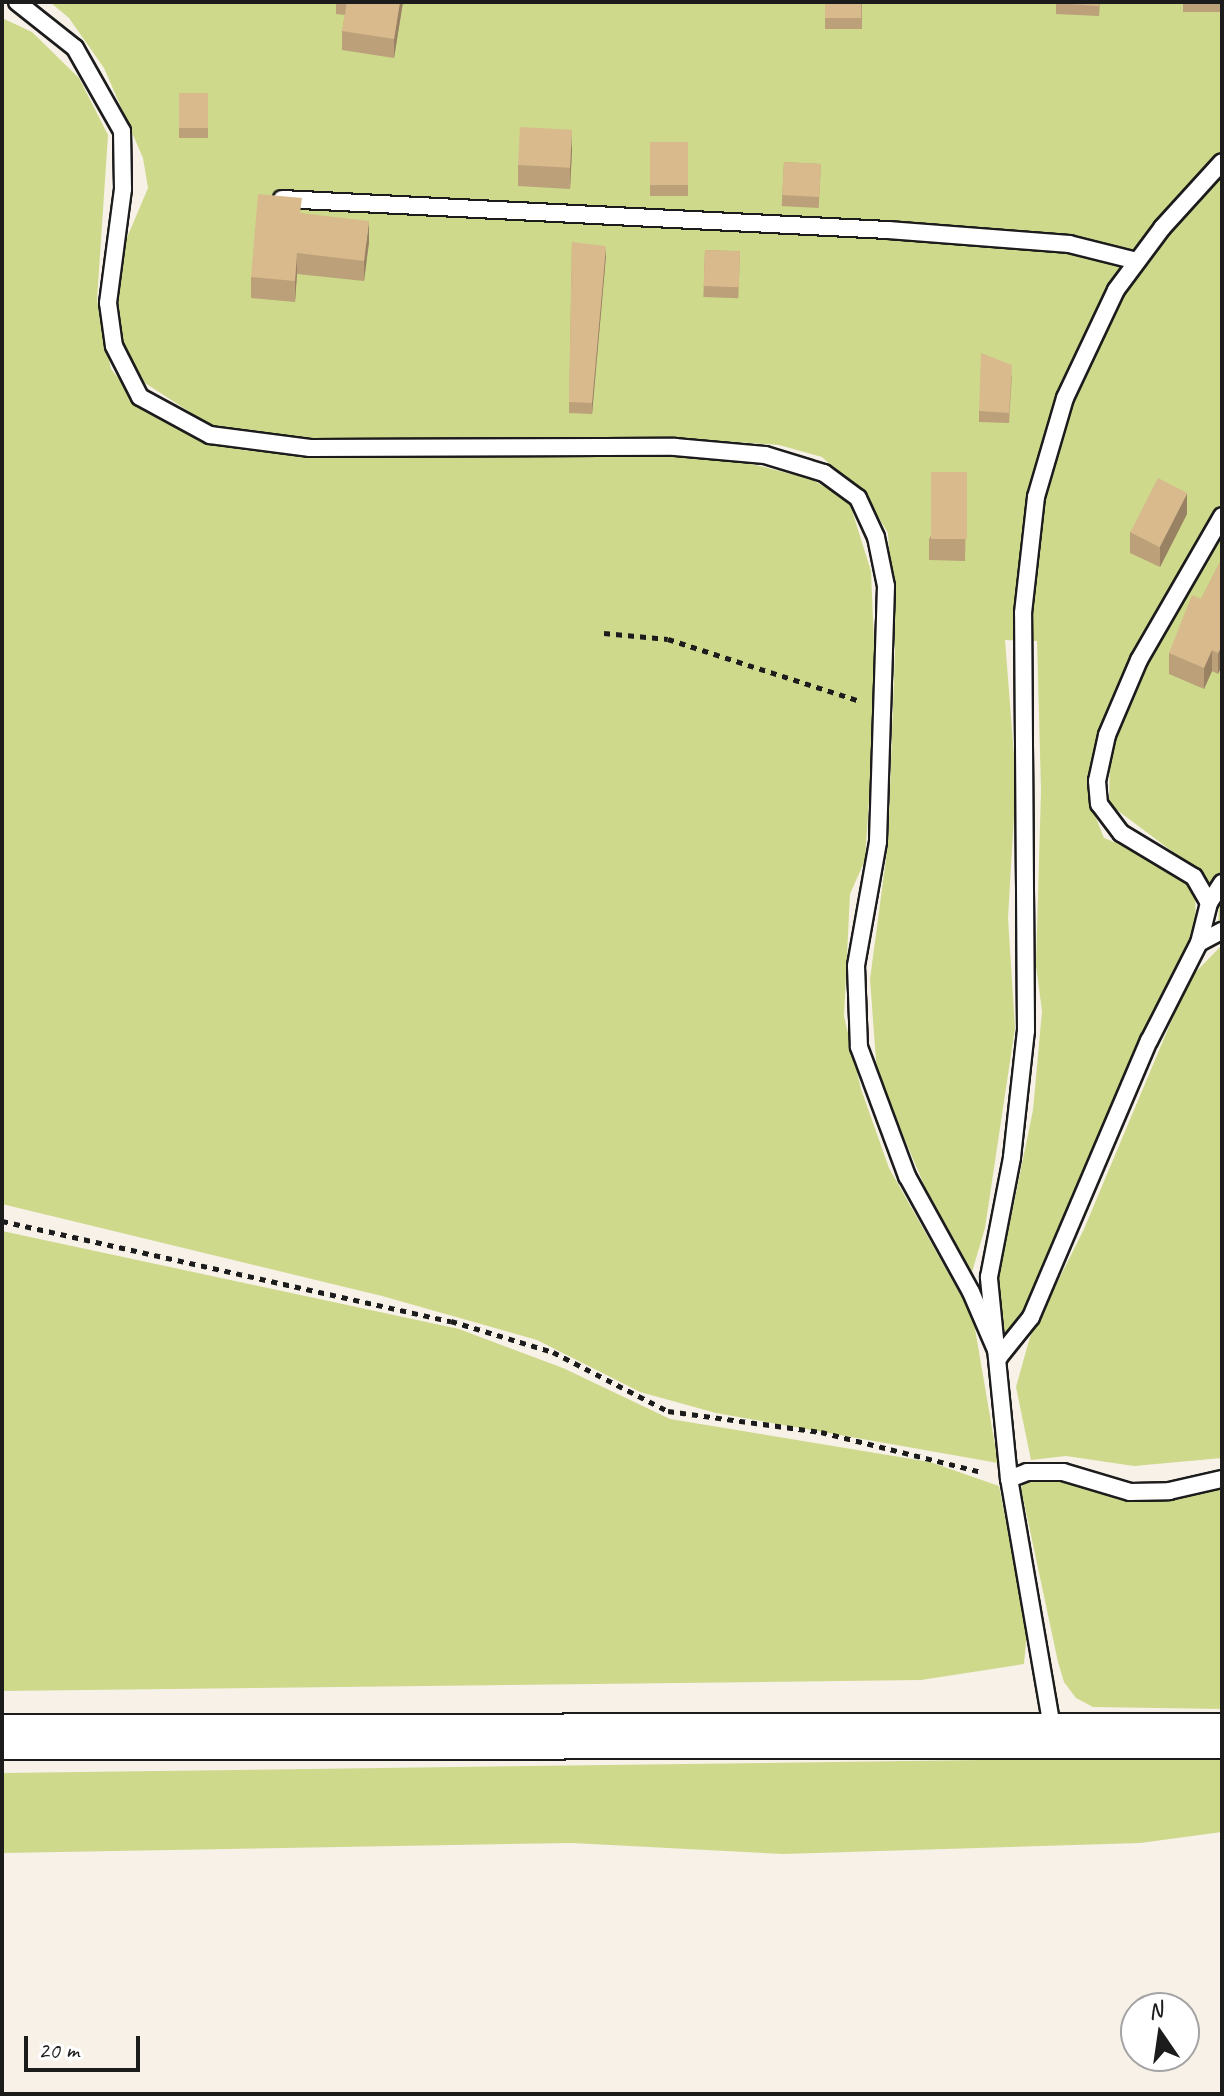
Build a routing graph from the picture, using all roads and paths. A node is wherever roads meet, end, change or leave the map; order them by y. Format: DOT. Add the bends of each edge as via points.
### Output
graph roads {
  1 [pos="17,2"];
  2 [pos="1222,162"];
  3 [pos="269,198"];
  4 [pos="1137,261"];
  5 [pos="1222,516"];
  6 [pos="604,633"];
  7 [pos="885,708"];
  8 [pos="1222,883"];
  9 [pos="1209,903"];
  10 [pos="1222,931"];
  11 [pos="1199,943"];
  12 [pos="2,1221"];
  13 [pos="999,1357"];
  14 [pos="1009,1479"];
  15 [pos="1222,1479"];
  16 [pos="1222,1736"];
  17 [pos="2,1737"];
  18 [pos="1054,1738"];
  1 -- 7 [label="lane" via="75,48 122,131 123,189 108,303 114,346 140,397 210,435 310,448 675,447 765,455 824,473 858,498 876,537 886,586"];
  2 -- 4 [label="lane"];
  3 -- 4 [label="lane" via="888,230 1069,244"];
  4 -- 13 [label="lane" via="1116,290 1065,398 1036,497 1023,613 1026,1031 1012,1157 989,1277"];
  5 -- 9 [label="lane" via="1139,660 1107,735 1097,781 1099,804 1121,833 1194,877"];
  6 -- 7 [label="path" via="668,639 771,676"];
  7 -- 13 [label="lane" via="878,842 856,966 859,1047 907,1176 971,1292"];
  8 -- 9 [label="lane"];
  9 -- 11 [label="lane"];
  10 -- 11 [label="lane"];
  11 -- 13 [label="lane" via="1149,1041 1031,1317"];
  12 -- 14 [label="path" via="451,1321 553,1352 668,1411 821,1432"];
  13 -- 14 [label="lane"];
  14 -- 15 [label="lane" via="1027,1472 1063,1472 1130,1492 1169,1491"];
  14 -- 18 [label="lane"];
  16 -- 18 [label="main road"];
  17 -- 18 [label="main road"];
}
